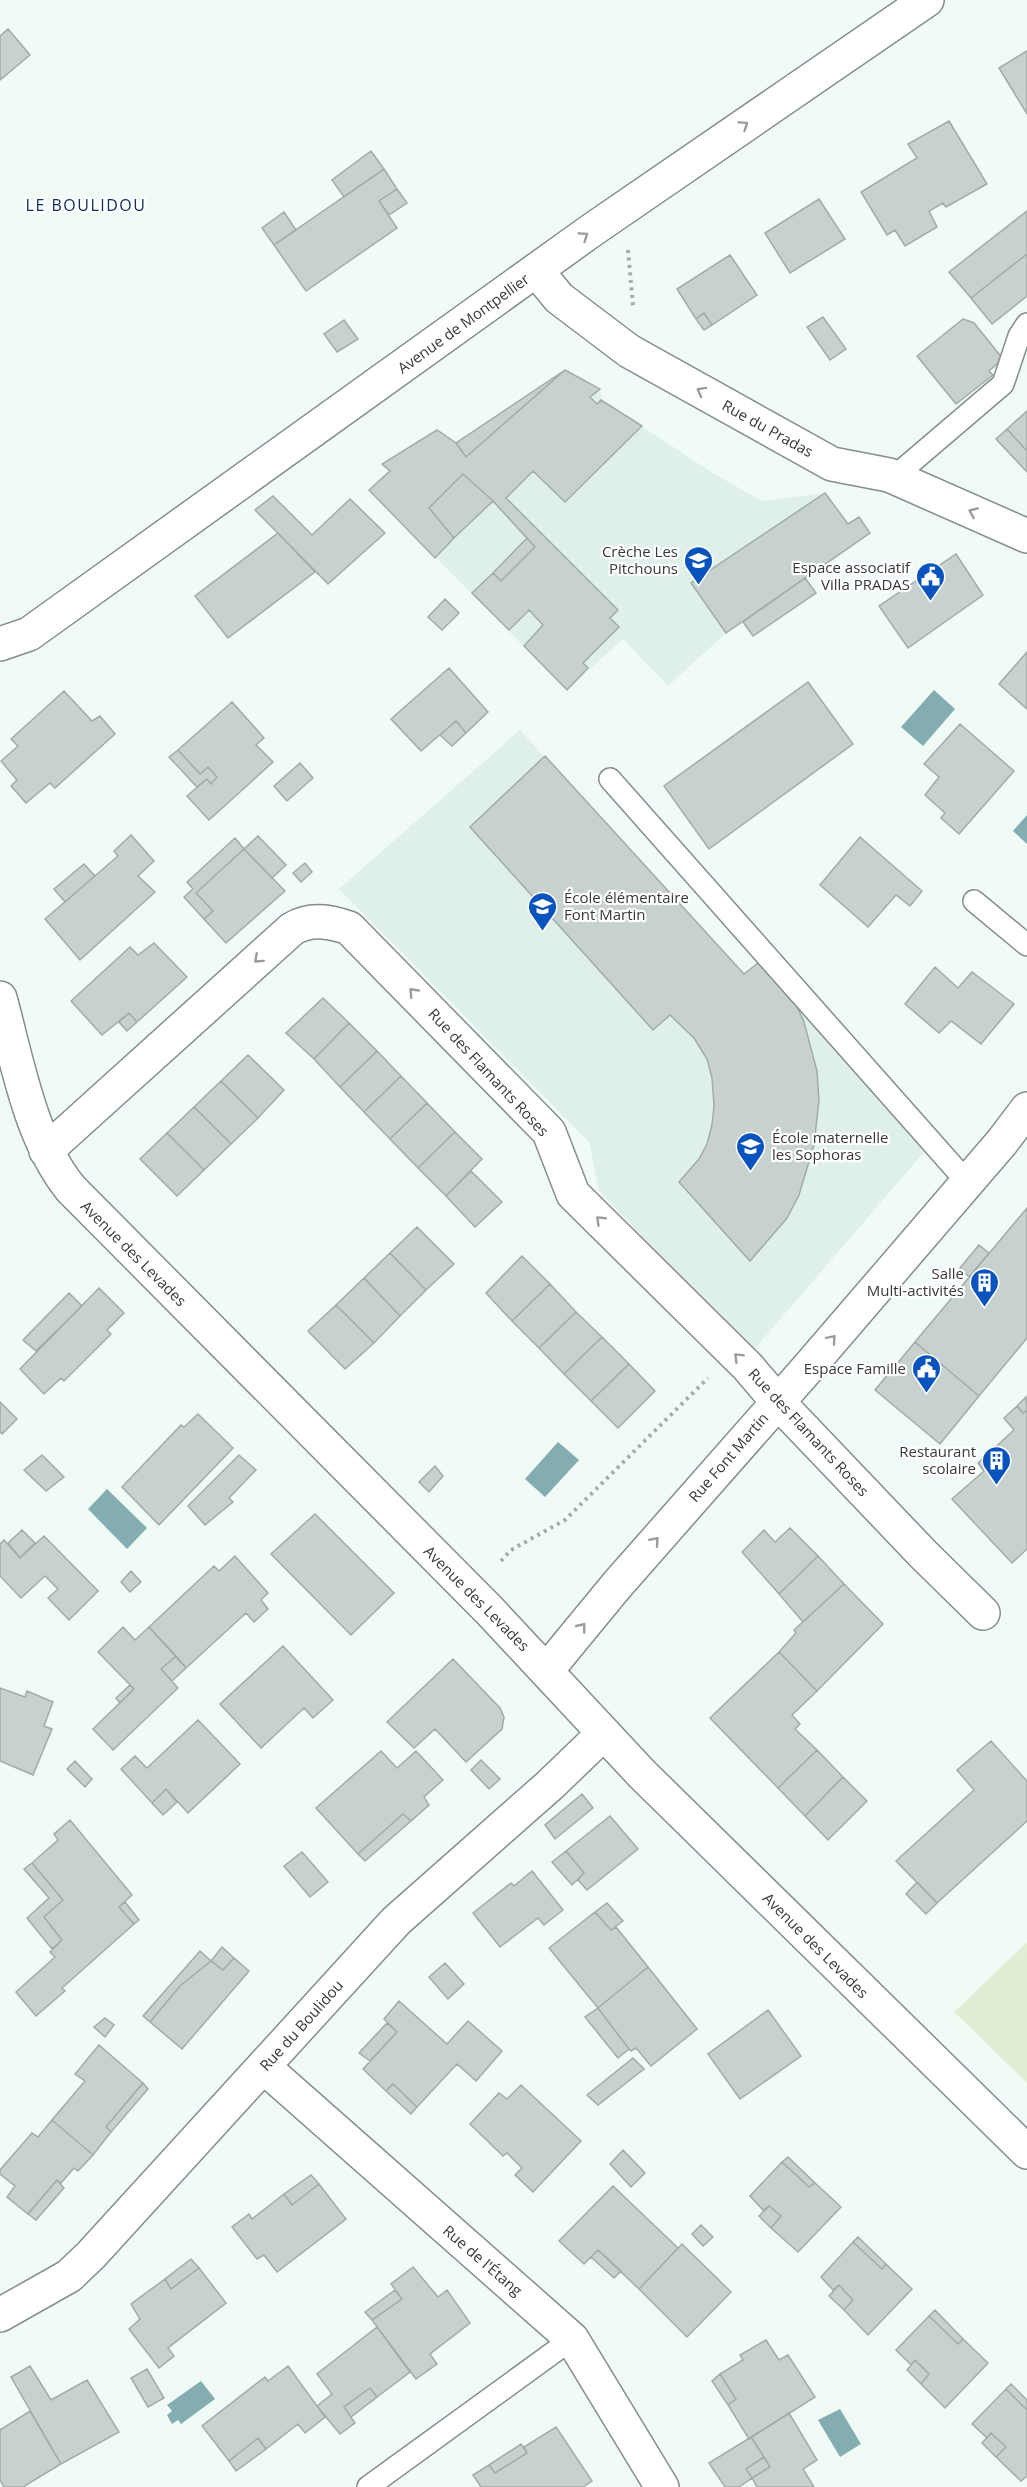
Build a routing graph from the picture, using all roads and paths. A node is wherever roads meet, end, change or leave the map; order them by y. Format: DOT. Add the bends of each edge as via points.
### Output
graph roads {
  1 [pos="927,0"];
  2 [pos="628,247"];
  3 [pos="536,270"];
  4 [pos="634,314"];
  5 [pos="1027,324"];
  6 [pos="894,477"];
  7 [pos="1027,536"];
  8 [pos="0,644"];
  9 [pos="610,779"];
  10 [pos="974,901"];
  11 [pos="1027,945"];
  12 [pos="0,998"];
  13 [pos="7,1053"];
  14 [pos="1027,1109"];
  15 [pos="46,1151"];
  16 [pos="967,1182"];
  17 [pos="748,1367"];
  18 [pos="777,1401"];
  19 [pos="501,1561"];
  20 [pos="983,1613"];
  21 [pos="547,1670"];
  22 [pos="603,1734"];
  23 [pos="264,2067"];
  24 [pos="1027,2152"];
  25 [pos="0,2314"];
  26 [pos="572,2339"];
  27 [pos="368,2487"];
  28 [pos="662,2487"];
  3 -- 1 [label="street, Avenue de Montpellier, one-way"];
  2 -- 4 [label="path"];
  6 -- 3 [label="street, Rue du Pradas, one-way" via="832,464 629,351 559,298"];
  3 -- 8 [label="street, Avenue de Montpellier" via="29,634"];
  5 -- 6 [label="lane" via="1003,384"];
  7 -- 6 [label="street, Rue du Pradas, one-way"];
  9 -- 16 [label="lane"];
  10 -- 11 [label="lane"];
  12 -- 13 [label="street, Avenue des Levades"];
  13 -- 15 [label="street, Avenue des Levades"];
  14 -- 16 [label="street, Rue Font Martin"];
  17 -- 15 [label="street, Rue des Flamants Roses, one-way" via="573,1194 549,1132 355,932 342,925 318,921 292,929"];
  15 -- 21 [label="street, Avenue des Levades" via="71,1189"];
  18 -- 16 [label="street, Rue Font Martin, one-way"];
  17 -- 18 [label="street, Rue des Flamants Roses"];
  17 -- 19 [label="path" via="732,1362 723,1364 565,1520 528,1539"];
  18 -- 20 [label="street, Rue des Flamants Roses"];
  21 -- 18 [label="street, Rue Font Martin, one-way"];
  21 -- 22 [label="street, Avenue des Levades"];
  22 -- 23 [label="street, Rue du Boulidou" via="396,1921"];
  22 -- 24 [label="street, Avenue des Levades"];
  23 -- 25 [label="street, Rue du Boulidou" via="69,2276"];
  23 -- 26 [label="street, Rue de l'Étang"];
  26 -- 27 [label="lane"];
  26 -- 28 [label="street, Rue de l'Étang"];
}
